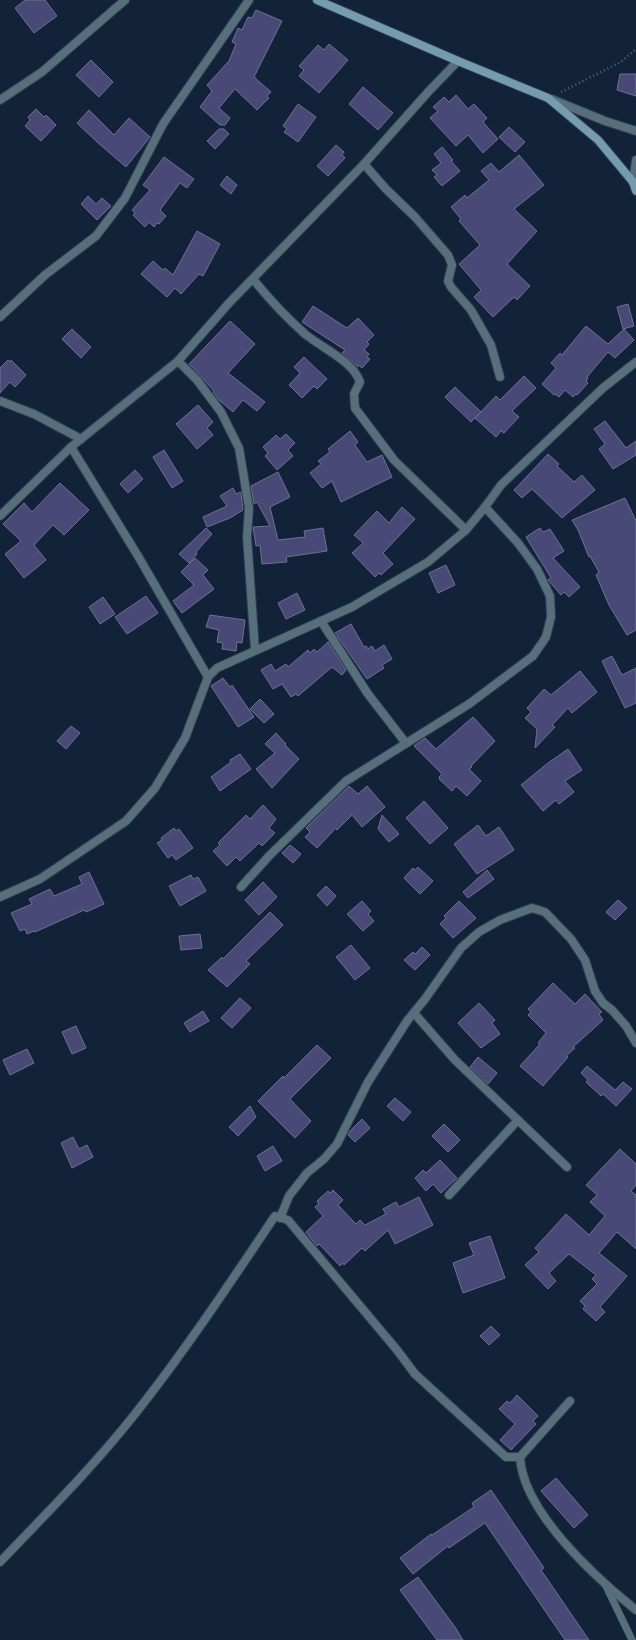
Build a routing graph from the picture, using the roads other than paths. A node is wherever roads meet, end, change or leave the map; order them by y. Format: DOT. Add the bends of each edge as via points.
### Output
graph roads {
  1 [pos="125,0"];
  2 [pos="249,0"];
  3 [pos="317,0"];
  4 [pos="458,61"];
  5 [pos="548,98"];
  6 [pos="0,100"];
  7 [pos="636,131"];
  8 [pos="636,160"];
  9 [pos="364,164"];
  10 [pos="633,182"];
  11 [pos="636,191"];
  12 [pos="253,278"];
  13 [pos="0,317"];
  14 [pos="178,361"];
  15 [pos="636,362"];
  16 [pos="500,377"];
  17 [pos="0,401"];
  18 [pos="81,439"];
  19 [pos="71,447"];
  20 [pos="486,507"];
  21 [pos="0,516"];
  22 [pos="466,530"];
  23 [pos="321,621"];
  24 [pos="255,650"];
  25 [pos="208,678"];
  26 [pos="405,742"];
  27 [pos="241,887"];
  28 [pos="0,897"];
  29 [pos="414,1013"];
  30 [pos="636,1043"];
  31 [pos="518,1120"];
  32 [pos="567,1167"];
  33 [pos="449,1195"];
  34 [pos="280,1218"];
  35 [pos="570,1401"];
  36 [pos="520,1457"];
  37 [pos="0,1562"];
  38 [pos="603,1580"];
  39 [pos="636,1610"];
  40 [pos="632,1640"];
  1 -- 6 [label="street" via="42,72"];
  2 -- 13 [label="street" via="163,124 125,198 96,236 45,275"];
  3 -- 4 [label="street"];
  4 -- 5 [label="street"];
  4 -- 9 [label="street"];
  5 -- 7 [label="street"];
  5 -- 10 [label="street" via="598,140"];
  8 -- 10 [label="street"];
  9 -- 12 [label="street"];
  9 -- 16 [label="street" via="448,255 452,265 448,282 471,310 491,345"];
  10 -- 11 [label="street"];
  12 -- 14 [label="street"];
  12 -- 22 [label="street" via="274,305 301,330 358,375 360,382 354,394 355,408 394,460"];
  14 -- 18 [label="street"];
  14 -- 24 [label="street" via="197,380 221,412 240,448 248,508 247,537"];
  15 -- 20 [label="street" via="603,388 501,484"];
  17 -- 18 [label="street" via="34,414"];
  18 -- 19 [label="street"];
  19 -- 21 [label="street"];
  19 -- 25 [label="street" via="138,556"];
  20 -- 22 [label="street"];
  20 -- 26 [label="street" via="537,569 550,596 551,617 546,637 533,656 469,704"];
  22 -- 23 [label="street" via="428,562 352,607"];
  23 -- 24 [label="street"];
  23 -- 26 [label="street" via="368,694"];
  24 -- 25 [label="street" via="218,668"];
  25 -- 28 [label="street" via="185,738 155,788 126,821 40,879"];
  26 -- 27 [label="street" via="346,781"];
  29 -- 30 [label="street" via="462,948 473,938 500,920 532,908 545,912 571,940 585,960 595,991 626,1026"];
  29 -- 31 [label="street" via="455,1060"];
  29 -- 34 [label="street" via="368,1082 337,1144 298,1184 289,1196"];
  31 -- 32 [label="street"];
  31 -- 33 [label="street"];
  34 -- 36 [label="street" via="288,1220 415,1374 506,1457"];
  34 -- 37 [label="street" via="275,1216 192,1340 134,1415 77,1483"];
  35 -- 36 [label="street"];
  36 -- 38 [label="street" via="520,1469 532,1498 559,1538"];
  38 -- 39 [label="street"];
  38 -- 40 [label="lane"];
}
